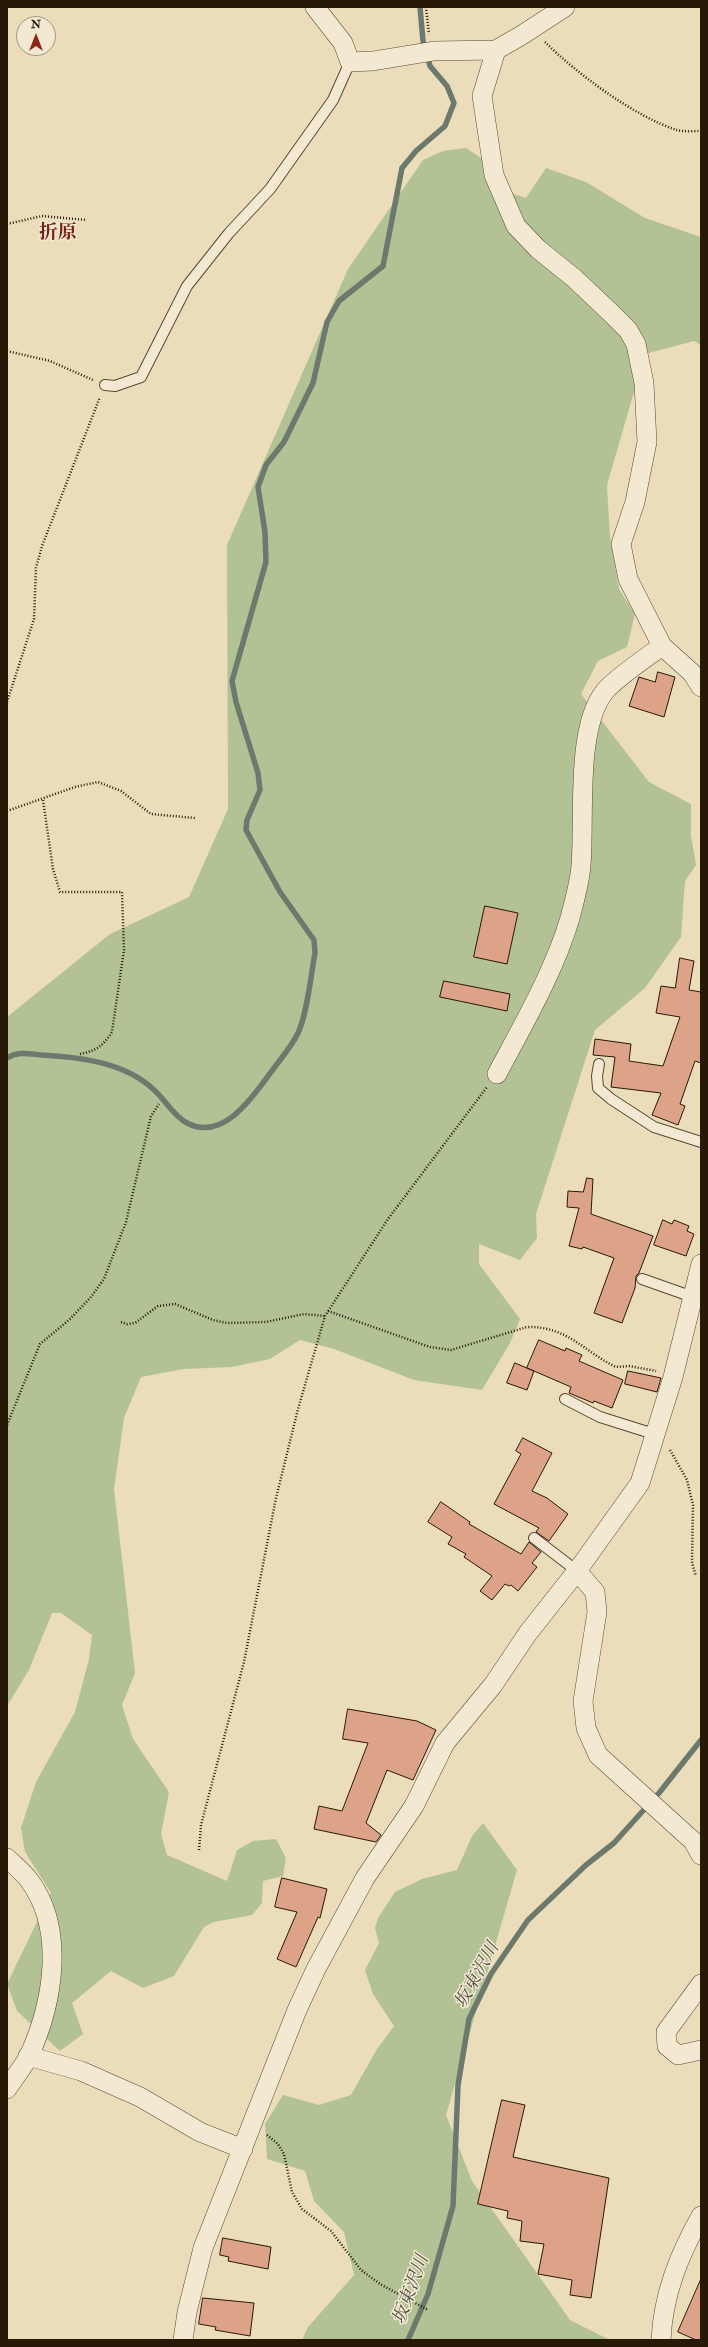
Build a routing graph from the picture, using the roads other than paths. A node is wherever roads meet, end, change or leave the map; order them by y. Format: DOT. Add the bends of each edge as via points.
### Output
graph roads {
  1 [pos="316,7"];
  2 [pos="565,7"];
  3 [pos="496,50"];
  4 [pos="350,62"];
  5 [pos="104,385"];
  6 [pos="662,646"];
  7 [pos="701,687"];
  8 [pos="599,1064"];
  9 [pos="497,1074"];
  10 [pos="701,1142"];
  11 [pos="701,1264"];
  12 [pos="642,1278"];
  13 [pos="693,1297"];
  14 [pos="565,1399"];
  15 [pos="654,1434"];
  16 [pos="534,1538"];
  17 [pos="577,1571"];
  18 [pos="701,1855"];
  19 [pos="7,1858"];
  20 [pos="701,1984"];
  21 [pos="701,2050"];
  22 [pos="28,2056"];
  23 [pos="7,2089"];
  24 [pos="243,2149"];
  25 [pos="701,2216"];
  26 [pos="183,2340"];
  27 [pos="661,2340"];
  1 -- 4 [label="street" via="343,43"];
  2 -- 3 [label="street"];
  3 -- 4 [label="street" via="434,50 373,61"];
  3 -- 6 [label="street" via="482,96 494,175 516,226 538,249 612,314 628,330 636,344 644,383 646,442 635,502 621,544 628,579"];
  4 -- 5 [label="lane" via="333,100 270,189 228,233 187,286 141,378 116,386"];
  6 -- 7 [label="street" via="692,673"];
  6 -- 9 [label="street" via="606,690 595,708 587,742 582,802 581,866 569,919 538,998"];
  8 -- 10 [label="lane" via="598,1088 611,1099 654,1127"];
  11 -- 13 [label="street"];
  12 -- 13 [label="lane"];
  13 -- 15 [label="street" via="673,1377"];
  14 -- 15 [label="lane" via="600,1417"];
  15 -- 17 [label="street" via="640,1483"];
  16 -- 17 [label="lane"];
  17 -- 18 [label="street" via="595,1592 597,1612 583,1701 589,1735 598,1755 693,1841"];
  17 -- 24 [label="street" via="528,1633 493,1685 445,1743 414,1806 365,1878 297,2010"];
  19 -- 22 [label="street" via="29,1879 42,1904 51,1937 53,1959 47,2004"];
  20 -- 21 [label="street" via="666,2032 667,2046 678,2055"];
  22 -- 23 [label="street"];
  22 -- 24 [label="street" via="81,2071 140,2098 200,2132"];
  24 -- 26 [label="street" via="203,2248 187,2312"];
  25 -- 27 [label="street" via="684,2246 671,2283 662,2316"];
}
